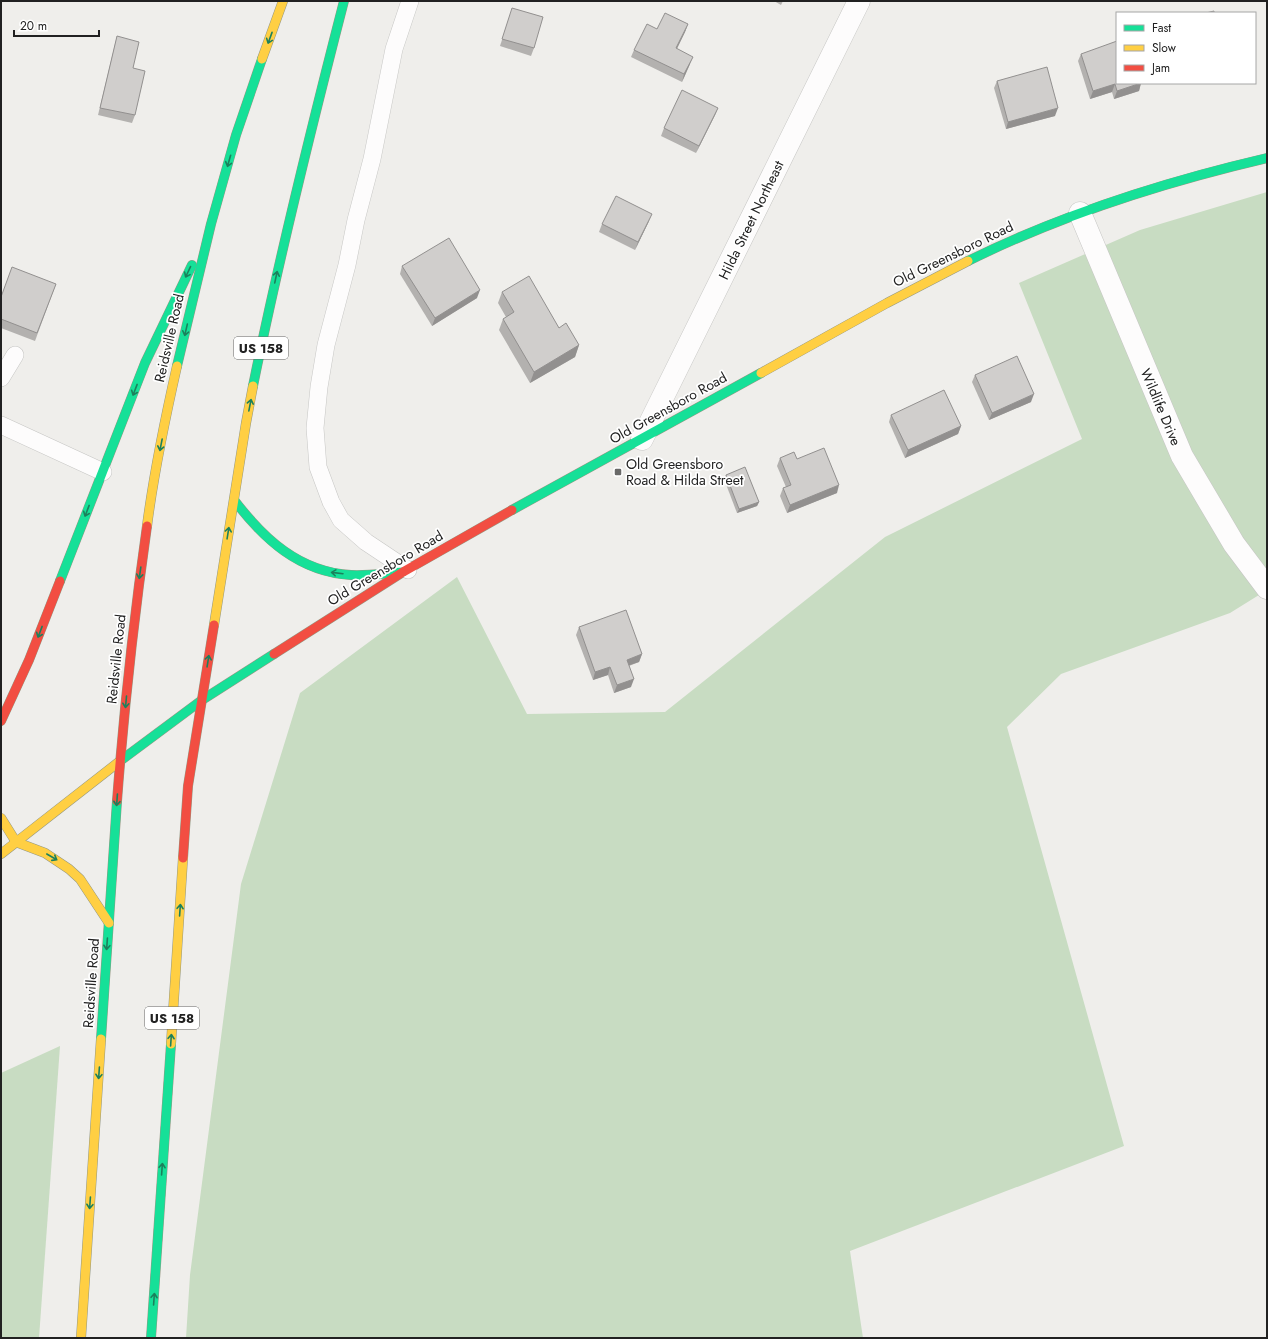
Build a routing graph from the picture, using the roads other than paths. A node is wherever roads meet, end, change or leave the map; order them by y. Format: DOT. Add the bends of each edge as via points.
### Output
graph roads {
  1 [pos="283,1"];
  2 [pos="344,1"];
  3 [pos="410,1"];
  4 [pos="859,1"];
  5 [pos="1267,158"];
  6 [pos="1080,213"];
  7 [pos="211,224"];
  8 [pos="14,354"];
  9 [pos="1,378"];
  10 [pos="1,424"];
  11 [pos="642,439"];
  12 [pos="102,472"];
  13 [pos="234,500"];
  14 [pos="406,571"];
  15 [pos="1267,588"];
  16 [pos="202,700"];
  17 [pos="1,721"];
  18 [pos="120,761"];
  19 [pos="1,818"];
  20 [pos="16,842"];
  21 [pos="1,854"];
  22 [pos="109,923"];
  23 [pos="81,1338"];
  24 [pos="151,1338"];
  1 -- 7 [label="main road, Reidsville Road, one-way" via="239,128"];
  13 -- 2 [label="main road, US 158, one-way" via="278,265"];
  3 -- 14 [label="lane" via="394,49 348,265 326,345 315,428 318,467 331,502 341,520"];
  4 -- 11 [label="street, Hilda Street Northeast"];
  5 -- 6 [label="main road, Old Greensboro Road" via="1152,187"];
  6 -- 11 [label="main road, Old Greensboro Road" via="1012,240 952,268"];
  6 -- 15 [label="street, Wildlife Drive" via="1182,456 1234,544"];
  7 -- 12 [label="main road, one-way" via="145,363"];
  7 -- 18 [label="main road, Reidsville Road, one-way" via="168,406 151,495 139,580"];
  8 -- 9 [label="lane"];
  10 -- 12 [label="lane"];
  11 -- 14 [label="main road, Old Greensboro Road"];
  12 -- 17 [label="main road, one-way" via="29,660"];
  14 -- 13 [label="main road, one-way" via="351,575 308,566 289,556 264,536"];
  16 -- 13 [label="main road, US 158, one-way"];
  14 -- 16 [label="main road, Old Greensboro Road"];
  16 -- 18 [label="main road, Old Greensboro Road"];
  24 -- 16 [label="main road, US 158, one-way" via="188,786"];
  18 -- 20 [label="main road, Old Greensboro Road"];
  18 -- 22 [label="main road, Reidsville Road, one-way"];
  19 -- 20 [label="main road"];
  20 -- 21 [label="main road, Old Greensboro Road"];
  20 -- 22 [label="main road, one-way" via="45,853 69,869 90,893"];
  22 -- 23 [label="main road, Reidsville Road, one-way"];
}
